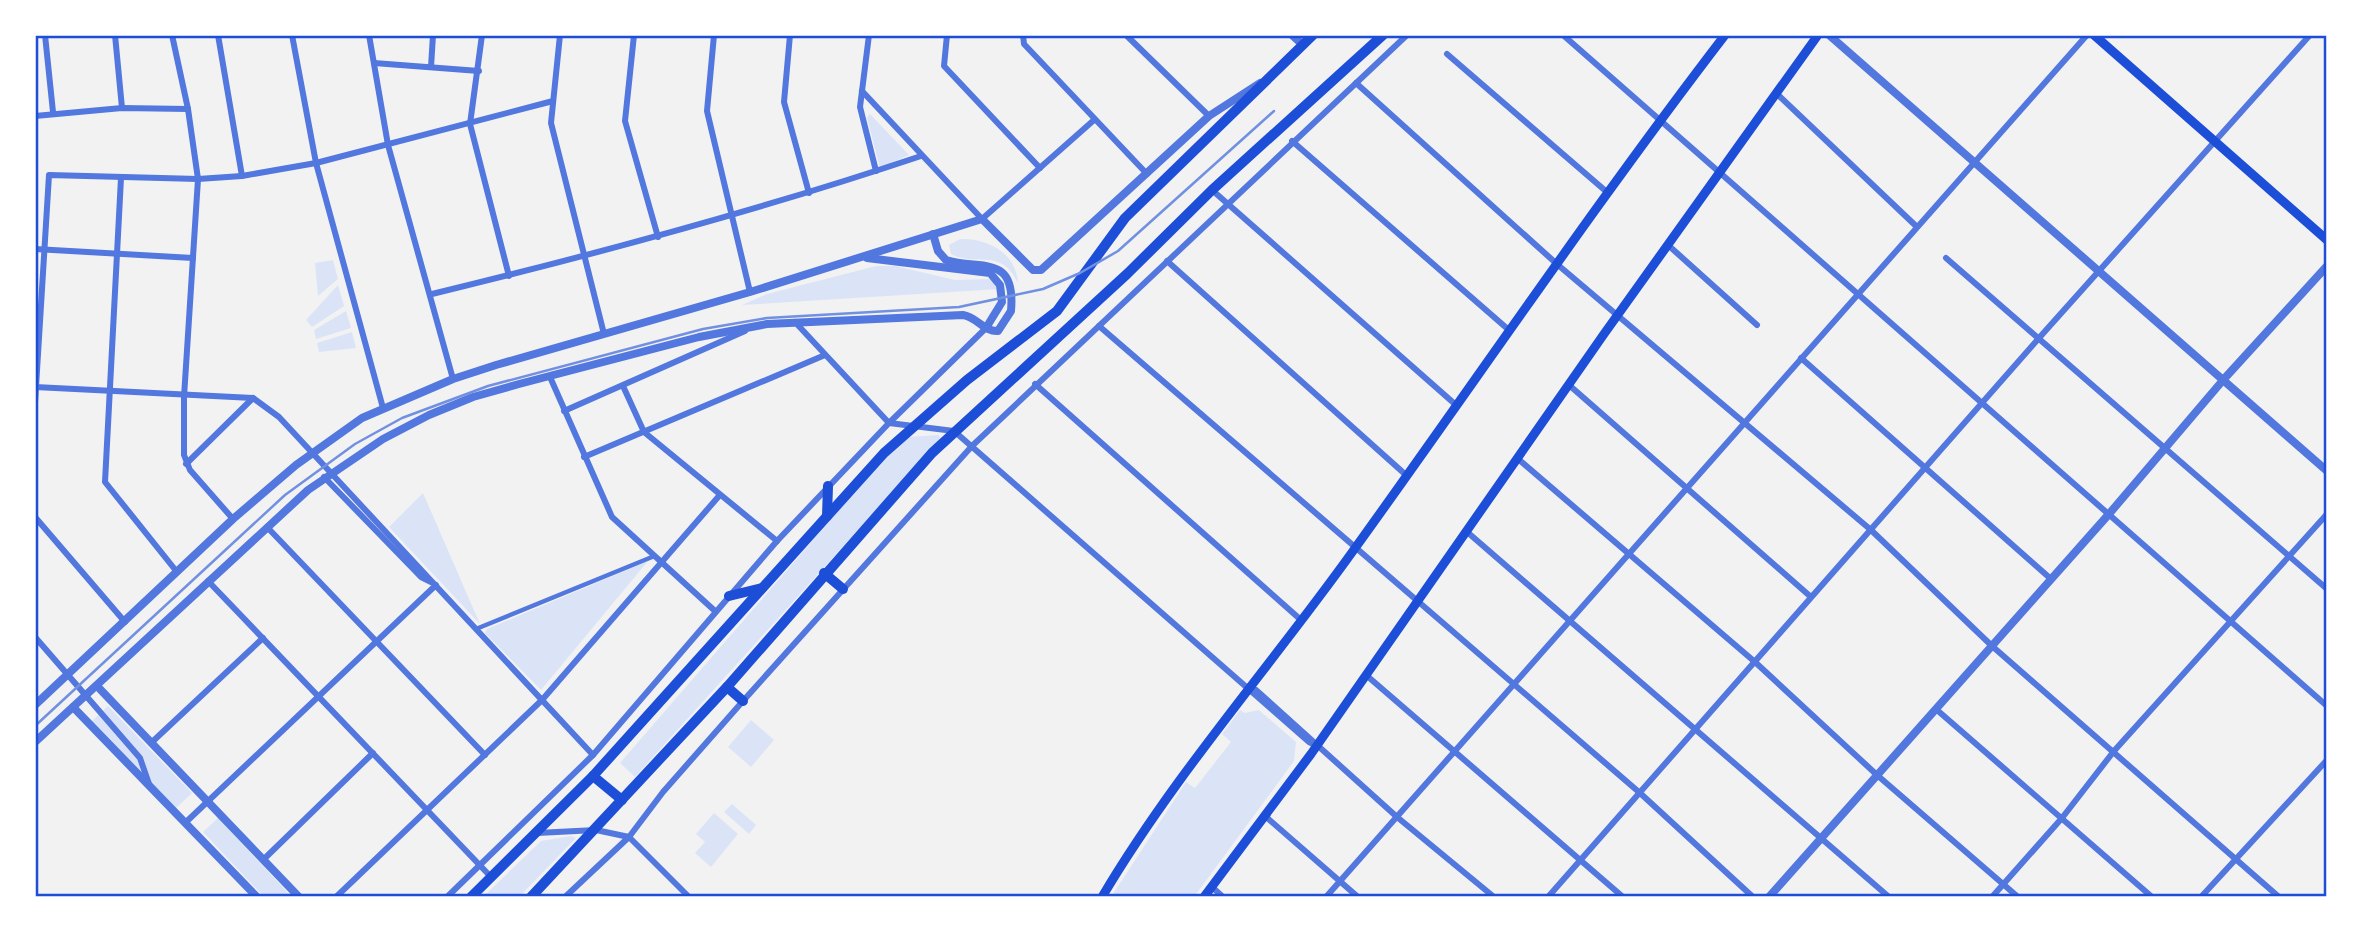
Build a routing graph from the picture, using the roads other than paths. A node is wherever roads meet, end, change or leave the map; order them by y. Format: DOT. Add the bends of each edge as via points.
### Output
graph roads {
  1 [pos="45,35"];
  2 [pos="115,35"];
  3 [pos="172,35"];
  4 [pos="218,35"];
  5 [pos="292,35"];
  6 [pos="369,35"];
  7 [pos="433,35"];
  8 [pos="482,35"];
  9 [pos="560,35"];
  10 [pos="634,35"];
  11 [pos="714,35"];
  12 [pos="790,35"];
  13 [pos="869,35"];
  14 [pos="947,35"];
  15 [pos="1023,35"];
  16 [pos="1126,35"];
  17 [pos="1292,35"];
  18 [pos="1313,35"];
  19 [pos="1383,35"];
  20 [pos="1407,35"];
  21 [pos="1563,35"];
  22 [pos="1725,35"];
  23 [pos="1818,35"];
  24 [pos="1829,35"];
  25 [pos="2087,35"];
  26 [pos="2094,35"];
  27 [pos="2310,35"];
  28 [pos="1303,45"];
  29 [pos="1447,54"];
  30 [pos="374,63"];
  31 [pos="431,67"];
  32 [pos="479,71"];
  33 [pos="1274,73"];
  34 [pos="1356,83"];
  35 [pos="862,91"];
  36 [pos="1776,93"];
  37 [pos="553,100"];
  38 [pos="122,108"];
  39 [pos="188,109"];
  40 [pos="53,112"];
  41 [pos="35,116"];
  42 [pos="1209,116"];
  43 [pos="1094,120"];
  44 [pos="1659,121"];
  45 [pos="470,124"];
  46 [pos="1292,141"];
  47 [pos="2213,141"];
  48 [pos="388,145"];
  49 [pos="921,156"];
  50 [pos="1974,161"];
  51 [pos="316,163"];
  52 [pos="1040,168"];
  53 [pos="876,171"];
  54 [pos="1720,173"];
  55 [pos="1147,174"];
  56 [pos="242,176"];
  57 [pos="121,178"];
  58 [pos="198,180"];
  59 [pos="1212,190"];
  60 [pos="809,193"];
  61 [pos="1608,193"];
  62 [pos="1227,202"];
  63 [pos="730,216"];
  64 [pos="982,219"];
  65 [pos="1916,226"];
  66 [pos="933,234"];
  67 [pos="658,236"];
  68 [pos="2327,240"];
  69 [pos="1668,246"];
  70 [pos="898,247"];
  71 [pos="39,249"];
  72 [pos="117,252"];
  73 [pos="584,256"];
  74 [pos="193,258"];
  75 [pos="857,258"];
  76 [pos="1946,258"];
  77 [pos="901,260"];
  78 [pos="1167,261"];
  79 [pos="1558,265"];
  80 [pos="2327,266"];
  81 [pos="2098,271"];
  82 [pos="509,276"];
  83 [pos="750,292"];
  84 [pos="432,294"];
  85 [pos="1858,295"];
  86 [pos="1618,314"];
  87 [pos="795,322"];
  88 [pos="1757,325"];
  89 [pos="1099,326"];
  90 [pos="752,327"];
  91 [pos="986,328"];
  92 [pos="1510,331"];
  93 [pos="604,334"];
  94 [pos="2039,338"];
  95 [pos="825,355"];
  96 [pos="1801,358"];
  97 [pos="550,377"];
  98 [pos="453,379"];
  99 [pos="2224,379"];
  100 [pos="1035,384"];
  101 [pos="1569,385"];
  102 [pos="623,386"];
  103 [pos="36,387"];
  104 [pos="111,390"];
  105 [pos="184,397"];
  106 [pos="253,398"];
  107 [pos="35,403"];
  108 [pos="1984,403"];
  109 [pos="1456,405"];
  110 [pos="383,408"];
  111 [pos="564,411"];
  112 [pos="889,423"];
  113 [pos="1744,423"];
  114 [pos="910,427"];
  115 [pos="954,431"];
  116 [pos="644,432"];
  117 [pos="972,446"];
  118 [pos="2164,446"];
  119 [pos="584,457"];
  120 [pos="1517,458"];
  121 [pos="186,464"];
  122 [pos="1926,467"];
  123 [pos="2327,471"];
  124 [pos="328,475"];
  125 [pos="1406,475"];
  126 [pos="828,486"];
  127 [pos="1686,489"];
  128 [pos="719,496"];
  129 [pos="2109,514"];
  130 [pos="2327,514"];
  131 [pos="827,516"];
  132 [pos="35,517"];
  133 [pos="233,519"];
  134 [pos="267,527"];
  135 [pos="1871,530"];
  136 [pos="1466,531"];
  137 [pos="777,541"];
  138 [pos="1356,547"];
  139 [pos="1627,555"];
  140 [pos="652,556"];
  141 [pos="2290,556"];
  142 [pos="662,565"];
  143 [pos="177,572"];
  144 [pos="824,573"];
  145 [pos="2051,579"];
  146 [pos="208,581"];
  147 [pos="436,585"];
  148 [pos="762,588"];
  149 [pos="843,589"];
  150 [pos="2327,589"];
  151 [pos="729,596"];
  152 [pos="1811,597"];
  153 [pos="1417,602"];
  154 [pos="715,611"];
  155 [pos="1301,620"];
  156 [pos="1570,620"];
  157 [pos="125,622"];
  158 [pos="2231,622"];
  159 [pos="477,629"];
  160 [pos="35,631"];
  161 [pos="35,637"];
  162 [pos="263,638"];
  163 [pos="376,641"];
  164 [pos="1992,646"];
  165 [pos="1755,662"];
  166 [pos="71,672"];
  167 [pos="1366,675"];
  168 [pos="1514,685"];
  169 [pos="96,686"];
  170 [pos="727,687"];
  171 [pos="1248,688"];
  172 [pos="318,696"];
  173 [pos="542,700"];
  174 [pos="743,701"];
  175 [pos="35,705"];
  176 [pos="2327,706"];
  177 [pos="73,707"];
  178 [pos="1937,710"];
  179 [pos="1697,728"];
  180 [pos="35,742"];
  181 [pos="151,743"];
  182 [pos="1317,746"];
  183 [pos="2114,751"];
  184 [pos="1455,752"];
  185 [pos="373,753"];
  186 [pos="485,755"];
  187 [pos="593,755"];
  188 [pos="2327,760"];
  189 [pos="1877,775"];
  190 [pos="593,776"];
  191 [pos="149,786"];
  192 [pos="1640,793"];
  193 [pos="622,800"];
  194 [pos="207,801"];
  195 [pos="427,810"];
  196 [pos="1265,816"];
  197 [pos="1397,817"];
  198 [pos="2062,818"];
  199 [pos="185,823"];
  200 [pos="596,830"];
  201 [pos="537,833"];
  202 [pos="629,837"];
  203 [pos="1822,838"];
  204 [pos="2235,858"];
  205 [pos="263,860"];
  206 [pos="1581,860"];
  207 [pos="481,865"];
  208 [pos="492,878"];
  209 [pos="1340,882"];
  210 [pos="2003,884"];
  211 [pos="1212,887"];
  212 [pos="257,897"];
  213 [pos="299,897"];
  214 [pos="336,897"];
  215 [pos="447,897"];
  216 [pos="471,897"];
  217 [pos="531,897"];
  218 [pos="565,897"];
  219 [pos="689,897"];
  220 [pos="1102,897"];
  221 [pos="1205,897"];
  222 [pos="1223,897"];
  223 [pos="1326,897"];
  224 [pos="1358,897"];
  225 [pos="1494,897"];
  226 [pos="1548,897"];
  227 [pos="1623,897"];
  228 [pos="1753,897"];
  229 [pos="1769,897"];
  230 [pos="1889,897"];
  231 [pos="1992,897"];
  232 [pos="2018,897"];
  233 [pos="2152,897"];
  234 [pos="2201,897"];
  235 [pos="2280,897"];
  1 -- 40 [label="street"];
  2 -- 38 [label="street"];
  3 -- 39 [label="street"];
  4 -- 56 [label="street"];
  5 -- 51 [label="street"];
  6 -- 30 [label="street"];
  7 -- 31 [label="street"];
  8 -- 32 [label="street"];
  9 -- 37 [label="street"];
  10 -- 67 [label="street" via="625,121"];
  11 -- 63 [label="street" via="707,111"];
  12 -- 60 [label="street" via="784,102"];
  13 -- 35 [label="street"];
  14 -- 52 [label="street" via="944,66"];
  15 -- 43 [label="street" via="1024,44"];
  16 -- 42 [label="street"];
  17 -- 28 [label="street"];
  18 -- 28 [label="main road"];
  19 -- 59 [label="main road"];
  20 -- 34 [label="street"];
  21 -- 44 [label="street"];
  22 -- 44 [label="main road"];
  23 -- 36 [label="main road"];
  24 -- 50 [label="street"];
  25 -- 50 [label="street"];
  26 -- 47 [label="main road"];
  27 -- 47 [label="street"];
  28 -- 33 [label="main road"];
  29 -- 61 [label="street"];
  30 -- 31 [label="street"];
  30 -- 48 [label="street"];
  31 -- 32 [label="street"];
  32 -- 45 [label="street"];
  33 -- 42 [label="street"];
  33 -- 114 [label="main road" via="1125,218 1058,311"];
  34 -- 46 [label="street"];
  34 -- 79 [label="street"];
  35 -- 49 [label="street"];
  35 -- 53 [label="street" via="860,107"];
  36 -- 54 [label="main road"];
  36 -- 65 [label="street"];
  37 -- 45 [label="street"];
  37 -- 73 [label="street" via="551,123"];
  38 -- 39 [label="street"];
  38 -- 40 [label="street"];
  39 -- 58 [label="street"];
  40 -- 41 [label="street"];
  42 -- 55 [label="street"];
  43 -- 52 [label="street"];
  43 -- 55 [label="street"];
  44 -- 54 [label="street"];
  44 -- 61 [label="main road"];
  45 -- 48 [label="street"];
  45 -- 82 [label="street"];
  46 -- 62 [label="street"];
  46 -- 92 [label="street"];
  47 -- 68 [label="main road"];
  47 -- 81 [label="street"];
  48 -- 51 [label="street"];
  48 -- 84 [label="street"];
  49 -- 53 [label="street"];
  49 -- 64 [label="street"];
  50 -- 65 [label="street"];
  50 -- 81 [label="street"];
  51 -- 56 [label="street"];
  51 -- 110 [label="street"];
  52 -- 64 [label="street"];
  53 -- 60 [label="street"];
  54 -- 69 [label="main road"];
  54 -- 85 [label="street"];
  55 -- 64 [label="street" via="1036,270"];
  56 -- 58 [label="street"];
  57 -- 58 [label="street"];
  57 -- 71 [label="street" via="53,174 47,178"];
  57 -- 72 [label="street"];
  58 -- 74 [label="street"];
  59 -- 62 [label="street"];
  59 -- 115 [label="main road" via="1058,339"];
  60 -- 63 [label="street"];
  61 -- 79 [label="main road"];
  62 -- 78 [label="street"];
  62 -- 109 [label="street"];
  63 -- 67 [label="street"];
  63 -- 83 [label="street"];
  64 -- 66 [label="street"];
  65 -- 85 [label="street"];
  66 -- 70 [label="street"];
  66 -- 91 [label="street" via="946,260 990,265 1006,279 1010,316 998,331"];
  67 -- 73 [label="street"];
  69 -- 86 [label="main road"];
  69 -- 88 [label="street"];
  70 -- 75 [label="street"];
  70 -- 77 [label="street"];
  71 -- 72 [label="street"];
  71 -- 103 [label="street"];
  72 -- 74 [label="street"];
  72 -- 104 [label="street"];
  73 -- 82 [label="street"];
  73 -- 93 [label="street"];
  74 -- 105 [label="street"];
  75 -- 77 [label="street"];
  75 -- 83 [label="street"];
  76 -- 94 [label="street"];
  77 -- 91 [label="street" via="993,275 1002,302"];
  78 -- 89 [label="street"];
  78 -- 125 [label="street"];
  79 -- 86 [label="street"];
  79 -- 92 [label="main road"];
  80 -- 99 [label="street"];
  81 -- 94 [label="street"];
  81 -- 99 [label="street"];
  82 -- 84 [label="street"];
  83 -- 93 [label="street"];
  84 -- 98 [label="street"];
  85 -- 96 [label="street"];
  85 -- 108 [label="street"];
  86 -- 101 [label="main road"];
  86 -- 113 [label="street"];
  87 -- 90 [label="street"];
  87 -- 91 [label="street" via="963,315"];
  87 -- 95 [label="street"];
  89 -- 100 [label="street"];
  89 -- 138 [label="street"];
  90 -- 97 [label="street"];
  90 -- 102 [label="street"];
  91 -- 112 [label="street"];
  92 -- 109 [label="main road"];
  93 -- 98 [label="street"];
  94 -- 108 [label="street"];
  94 -- 118 [label="street"];
  95 -- 112 [label="street"];
  95 -- 116 [label="street"];
  96 -- 113 [label="street"];
  96 -- 122 [label="street"];
  97 -- 111 [label="street"];
  97 -- 124 [label="street" via="472,397 429,415"];
  98 -- 110 [label="street"];
  99 -- 118 [label="street"];
  99 -- 123 [label="street"];
  100 -- 117 [label="street"];
  100 -- 155 [label="street"];
  101 -- 120 [label="main road"];
  101 -- 127 [label="street"];
  102 -- 111 [label="street"];
  102 -- 116 [label="street"];
  103 -- 104 [label="street"];
  103 -- 107 [label="street"];
  104 -- 105 [label="street"];
  104 -- 143 [label="street" via="104,482"];
  105 -- 106 [label="street"];
  105 -- 121 [label="street"];
  106 -- 121 [label="street"];
  106 -- 124 [label="street" via="279,417"];
  108 -- 122 [label="street"];
  108 -- 129 [label="street"];
  109 -- 125 [label="main road"];
  110 -- 133 [label="street" via="338,433"];
  111 -- 119 [label="street"];
  112 -- 114 [label="street"];
  112 -- 126 [label="street"];
  113 -- 127 [label="street"];
  113 -- 135 [label="street"];
  114 -- 115 [label="street"];
  114 -- 131 [label="main road"];
  115 -- 117 [label="street"];
  115 -- 144 [label="main road"];
  116 -- 119 [label="street"];
  116 -- 128 [label="street"];
  117 -- 149 [label="street"];
  117 -- 171 [label="street"];
  118 -- 129 [label="street"];
  118 -- 141 [label="street"];
  119 -- 140 [label="street" via="612,517"];
  120 -- 136 [label="main road"];
  120 -- 139 [label="street"];
  121 -- 133 [label="street"];
  122 -- 135 [label="street"];
  122 -- 145 [label="street"];
  124 -- 134 [label="street"];
  124 -- 147 [label="street"];
  124 -- 147 [label="street" via="421,577"];
  125 -- 138 [label="main road"];
  126 -- 131 [label="main road"];
  126 -- 137 [label="street"];
  127 -- 139 [label="street"];
  127 -- 152 [label="street"];
  128 -- 137 [label="street"];
  128 -- 142 [label="street"];
  129 -- 145 [label="street"];
  129 -- 158 [label="street"];
  130 -- 141 [label="street"];
  131 -- 148 [label="main road"];
  132 -- 157 [label="street"];
  133 -- 143 [label="street"];
  134 -- 146 [label="street"];
  134 -- 163 [label="street"];
  135 -- 152 [label="street"];
  135 -- 164 [label="street"];
  136 -- 153 [label="main road"];
  136 -- 156 [label="street"];
  137 -- 151 [label="street"];
  138 -- 153 [label="street"];
  138 -- 155 [label="main road"];
  139 -- 156 [label="street"];
  139 -- 165 [label="street"];
  140 -- 142 [label="street"];
  140 -- 159 [label="street"];
  141 -- 150 [label="street"];
  141 -- 158 [label="street"];
  142 -- 154 [label="street"];
  142 -- 173 [label="street"];
  143 -- 157 [label="street"];
  144 -- 149 [label="main road"];
  144 -- 170 [label="main road"];
  145 -- 164 [label="street"];
  146 -- 162 [label="street"];
  146 -- 169 [label="street"];
  147 -- 159 [label="street"];
  147 -- 163 [label="street"];
  148 -- 151 [label="main road"];
  148 -- 190 [label="main road"];
  149 -- 174 [label="street"];
  151 -- 154 [label="street"];
  152 -- 165 [label="street"];
  153 -- 167 [label="main road"];
  153 -- 168 [label="street"];
  154 -- 187 [label="street"];
  155 -- 171 [label="main road"];
  156 -- 168 [label="street"];
  156 -- 179 [label="street"];
  157 -- 166 [label="street"];
  158 -- 176 [label="street"];
  158 -- 183 [label="street"];
  159 -- 173 [label="street"];
  160 -- 166 [label="street"];
  161 -- 191 [label="street" via="140,758"];
  162 -- 172 [label="street"];
  162 -- 181 [label="street"];
  163 -- 172 [label="street"];
  163 -- 186 [label="street"];
  164 -- 178 [label="street"];
  164 -- 183 [label="street"];
  165 -- 179 [label="street"];
  165 -- 189 [label="street"];
  166 -- 175 [label="street"];
  167 -- 182 [label="main road"];
  167 -- 184 [label="street"];
  168 -- 184 [label="street"];
  168 -- 192 [label="street"];
  169 -- 177 [label="street"];
  169 -- 181 [label="street"];
  170 -- 174 [label="main road"];
  170 -- 193 [label="main road"];
  171 -- 182 [label="street"];
  171 -- 220 [label="main road" via="1136,842"];
  172 -- 185 [label="street"];
  172 -- 194 [label="street"];
  173 -- 186 [label="street"];
  173 -- 187 [label="street"];
  174 -- 202 [label="street"];
  177 -- 180 [label="street"];
  177 -- 191 [label="street"];
  178 -- 189 [label="street"];
  178 -- 198 [label="street"];
  179 -- 192 [label="street"];
  179 -- 203 [label="street"];
  181 -- 194 [label="street"];
  182 -- 196 [label="main road"];
  182 -- 197 [label="street"];
  183 -- 198 [label="street"];
  183 -- 204 [label="street"];
  184 -- 197 [label="street"];
  184 -- 206 [label="street"];
  185 -- 195 [label="street"];
  185 -- 205 [label="street"];
  186 -- 195 [label="street"];
  187 -- 207 [label="street"];
  188 -- 204 [label="street"];
  189 -- 203 [label="street"];
  189 -- 210 [label="street"];
  190 -- 193 [label="main road"];
  190 -- 201 [label="main road"];
  191 -- 199 [label="street"];
  192 -- 206 [label="street"];
  192 -- 228 [label="street"];
  193 -- 200 [label="main road"];
  194 -- 199 [label="street"];
  194 -- 205 [label="street"];
  195 -- 207 [label="street"];
  195 -- 214 [label="street"];
  196 -- 209 [label="street"];
  196 -- 211 [label="main road"];
  197 -- 209 [label="street"];
  197 -- 225 [label="street"];
  198 -- 210 [label="street"];
  198 -- 233 [label="street"];
  199 -- 212 [label="street"];
  200 -- 201 [label="street"];
  200 -- 202 [label="street"];
  200 -- 217 [label="main road"];
  201 -- 208 [label="main road"];
  202 -- 218 [label="street"];
  202 -- 219 [label="street"];
  203 -- 229 [label="street"];
  203 -- 230 [label="street"];
  204 -- 234 [label="street"];
  204 -- 235 [label="street"];
  205 -- 213 [label="street"];
  206 -- 226 [label="street"];
  206 -- 227 [label="street"];
  207 -- 208 [label="street"];
  207 -- 215 [label="street"];
  208 -- 216 [label="main road"];
  209 -- 223 [label="street"];
  209 -- 224 [label="street"];
  210 -- 231 [label="street"];
  210 -- 232 [label="street"];
  211 -- 221 [label="main road"];
  211 -- 222 [label="street"];
}
